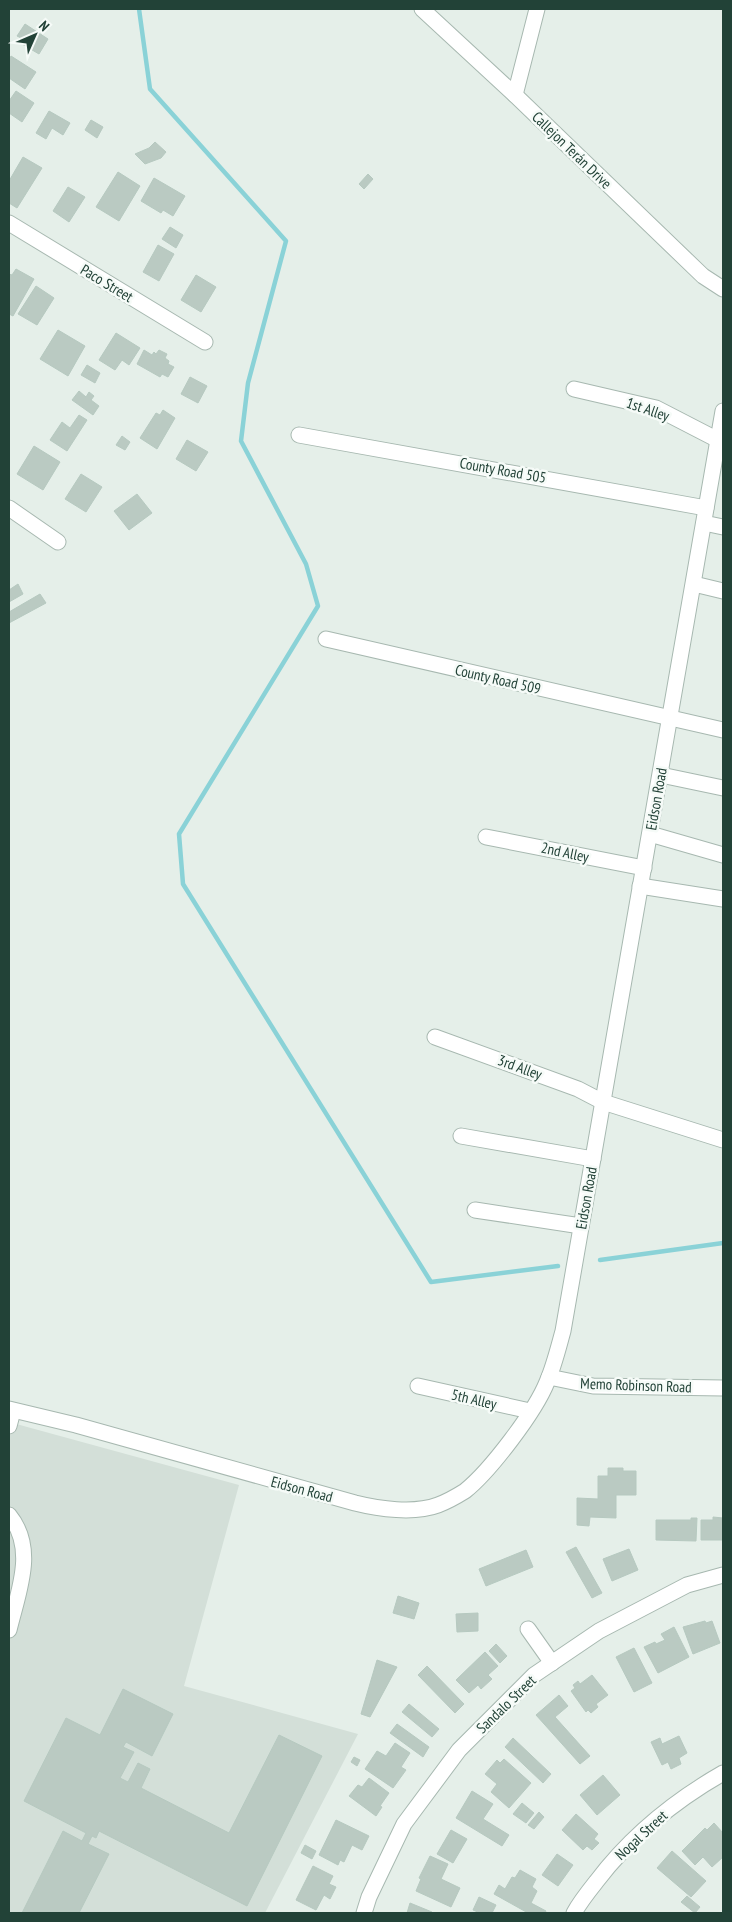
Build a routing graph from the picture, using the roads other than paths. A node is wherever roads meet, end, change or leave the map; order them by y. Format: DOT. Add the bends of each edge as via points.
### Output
graph roads {
  1 [pos="422,9"];
  2 [pos="537,9"];
  3 [pos="515,95"];
  4 [pos="9,223"];
  5 [pos="723,289"];
  6 [pos="205,342"];
  7 [pos="574,389"];
  8 [pos="723,411"];
  9 [pos="299,435"];
  10 [pos="718,440"];
  11 [pos="9,508"];
  12 [pos="706,508"];
  13 [pos="704,523"];
  14 [pos="723,527"];
  15 [pos="58,542"];
  16 [pos="694,584"];
  17 [pos="723,591"];
  18 [pos="326,639"];
  19 [pos="670,719"];
  20 [pos="723,730"];
  21 [pos="660,775"];
  22 [pos="723,788"];
  23 [pos="650,834"];
  24 [pos="486,837"];
  25 [pos="723,855"];
  26 [pos="644,868"];
  27 [pos="640,886"];
  28 [pos="723,899"];
  29 [pos="435,1037"];
  30 [pos="603,1102"];
  31 [pos="461,1136"];
  32 [pos="723,1140"];
  33 [pos="593,1159"];
  34 [pos="475,1210"];
  35 [pos="581,1226"];
  36 [pos="549,1377"];
  37 [pos="418,1386"];
  38 [pos="723,1388"];
  39 [pos="11,1410"];
  40 [pos="530,1411"];
  41 [pos="9,1426"];
  42 [pos="9,1515"];
  43 [pos="723,1575"];
  44 [pos="528,1629"];
  45 [pos="9,1630"];
  46 [pos="552,1663"];
  47 [pos="723,1774"];
  48 [pos="364,1913"];
  49 [pos="574,1913"];
  1 -- 3 [label="street, Callejon Terán Drive"];
  2 -- 3 [label="street"];
  3 -- 5 [label="street, Callejon Terán Drive" via="703,276"];
  4 -- 6 [label="street, Paco Street"];
  7 -- 10 [label="street, 1st Alley" via="656,408"];
  8 -- 10 [label="street, Eidson Road"];
  9 -- 12 [label="street, County Road 505"];
  10 -- 12 [label="street, Eidson Road"];
  11 -- 15 [label="street"];
  12 -- 13 [label="street, Eidson Road"];
  13 -- 14 [label="street"];
  13 -- 16 [label="street, Eidson Road"];
  16 -- 17 [label="street"];
  16 -- 19 [label="street, Eidson Road"];
  18 -- 19 [label="street, County Road 509"];
  19 -- 20 [label="street, County Road 509"];
  19 -- 21 [label="street, Eidson Road"];
  21 -- 22 [label="street"];
  21 -- 23 [label="street, Eidson Road"];
  23 -- 25 [label="street"];
  23 -- 26 [label="street, Eidson Road"];
  24 -- 26 [label="street, 2nd Alley"];
  26 -- 27 [label="street, Eidson Road"];
  27 -- 28 [label="street"];
  27 -- 30 [label="street, Eidson Road"];
  29 -- 30 [label="street, 3rd Alley" via="578,1089"];
  30 -- 32 [label="street, 3rd Alley"];
  30 -- 33 [label="street, Eidson Road"];
  31 -- 33 [label="street"];
  33 -- 35 [label="street, Eidson Road"];
  34 -- 35 [label="street"];
  35 -- 36 [label="street, Eidson Road" via="563,1331"];
  36 -- 38 [label="street, Memo Robinson Road" via="593,1386"];
  36 -- 40 [label="street, Eidson Road"];
  37 -- 40 [label="street, 5th Alley"];
  39 -- 40 [label="street, Eidson Road" via="355,1503 406,1510 437,1506 463,1492 484,1473"];
  39 -- 41 [label="street"];
  42 -- 45 [label="street" via="20,1534 24,1566"];
  43 -- 46 [label="street, Sandalo Street" via="687,1585 599,1631"];
  44 -- 46 [label="street"];
  46 -- 48 [label="street, Sandalo Street" via="534,1676 453,1758 404,1824"];
  47 -- 49 [label="street, Nogal Street" via="693,1790 647,1825 609,1864"];
}
